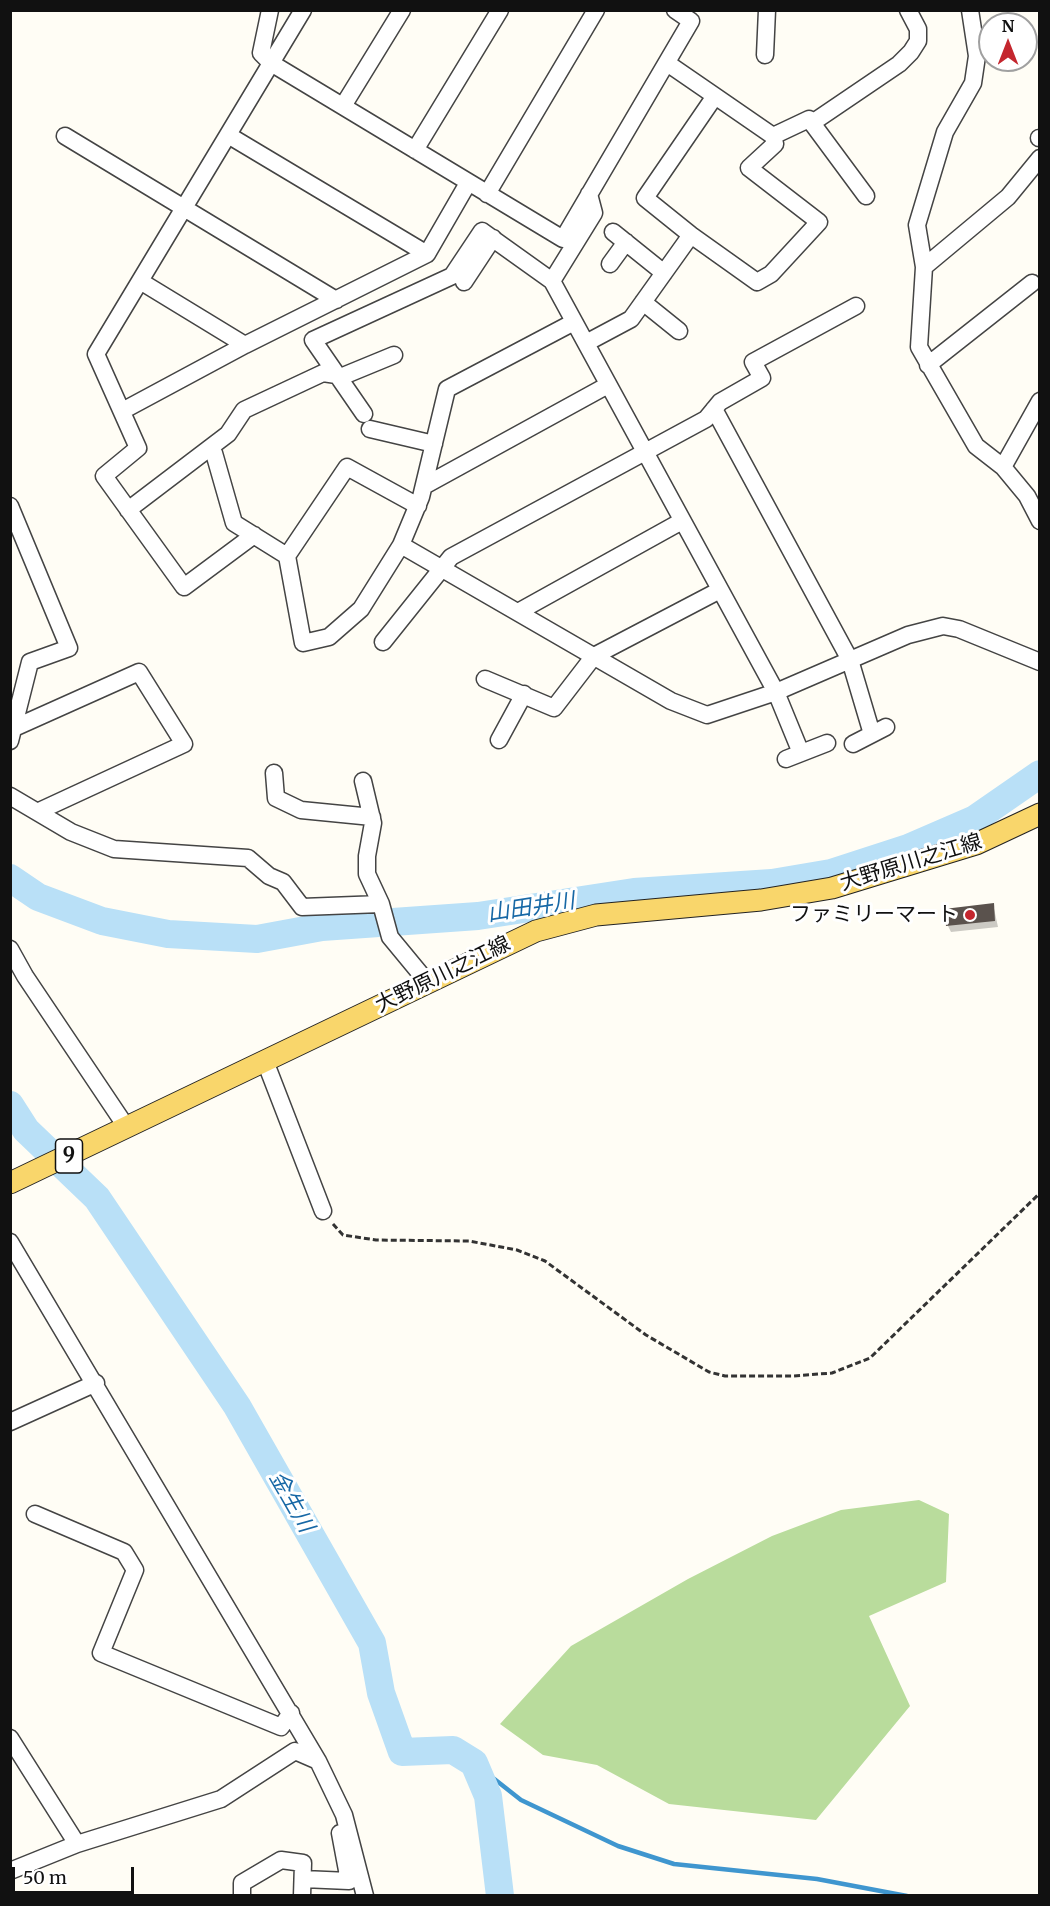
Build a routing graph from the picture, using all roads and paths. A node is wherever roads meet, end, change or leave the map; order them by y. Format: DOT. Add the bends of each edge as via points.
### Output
graph roads {
  1 [pos="270,10"];
  2 [pos="303,10"];
  3 [pos="402,10"];
  4 [pos="500,10"];
  5 [pos="597,10"];
  6 [pos="675,10"];
  7 [pos="767,10"];
  8 [pos="908,10"];
  9 [pos="970,10"];
  10 [pos="765,55"];
  11 [pos="271,63"];
  12 [pos="666,63"];
  13 [pos="715,96"];
  14 [pos="343,106"];
  15 [pos="812,123"];
  16 [pos="228,135"];
  17 [pos="65,136"];
  18 [pos="773,136"];
  19 [pos="415,150"];
  20 [pos="1040,158"];
  21 [pos="468,183"];
  22 [pos="487,194"];
  23 [pos="589,194"];
  24 [pos="866,196"];
  25 [pos="184,209"];
  26 [pos="692,235"];
  27 [pos="493,238"];
  28 [pos="428,254"];
  29 [pos="610,264"];
  30 [pos="924,267"];
  31 [pos="664,273"];
  32 [pos="140,281"];
  33 [pos="552,281"];
  34 [pos="464,282"];
  35 [pos="1032,284"];
  36 [pos="336,300"];
  37 [pos="643,302"];
  38 [pos="856,306"];
  39 [pos="574,322"];
  40 [pos="679,331"];
  41 [pos="586,343"];
  42 [pos="245,345"];
  43 [pos="394,356"];
  44 [pos="928,365"];
  45 [pos="337,375"];
  46 [pos="608,385"];
  47 [pos="1040,401"];
  48 [pos="714,409"];
  49 [pos="124,410"];
  50 [pos="434,444"];
  51 [pos="645,452"];
  52 [pos="214,453"];
  53 [pos="1003,467"];
  54 [pos="424,486"];
  55 [pos="10,506"];
  56 [pos="418,506"];
  57 [pos="128,510"];
  58 [pos="682,521"];
  59 [pos="1040,521"];
  60 [pos="254,535"];
  61 [pos="401,545"];
  62 [pos="287,556"];
  63 [pos="442,568"];
  64 [pos="720,590"];
  65 [pos="518,612"];
  66 [pos="383,642"];
  67 [pos="594,656"];
  68 [pos="850,660"];
  69 [pos="1040,662"];
  70 [pos="485,679"];
  71 [pos="776,692"];
  72 [pos="524,694"];
  73 [pos="12,735"];
  74 [pos="499,740"];
  75 [pos="827,743"];
  76 [pos="852,744"];
  77 [pos="274,773"];
  78 [pos="363,781"];
  79 [pos="10,796"];
  80 [pos="37,812"];
  81 [pos="1040,814"];
  82 [pos="372,817"];
  83 [pos="381,904"];
  84 [pos="10,949"];
  85 [pos="428,982"];
  86 [pos="265,1061"];
  87 [pos="127,1128"];
  88 [pos="10,1183"];
  89 [pos="1040,1193"];
  90 [pos="323,1211"];
  91 [pos="10,1242"];
  92 [pos="96,1383"];
  93 [pos="10,1422"];
  94 [pos="35,1515"];
  95 [pos="291,1713"];
  96 [pos="281,1727"];
  97 [pos="10,1738"];
  98 [pos="295,1751"];
  99 [pos="318,1761"];
  100 [pos="344,1815"];
  101 [pos="78,1844"];
  102 [pos="10,1871"];
  103 [pos="303,1887"];
  104 [pos="242,1896"];
  105 [pos="365,1896"];
  1 -- 11 [label="street" via="261,53"];
  2 -- 11 [label="street"];
  3 -- 14 [label="street"];
  4 -- 19 [label="street"];
  5 -- 22 [label="street"];
  6 -- 12 [label="street" via="692,21"];
  7 -- 10 [label="street"];
  8 -- 15 [label="street" via="918,28 918,41 911,52"];
  9 -- 30 [label="street" via="977,56 973,83 945,132 917,225"];
  11 -- 14 [label="street"];
  11 -- 16 [label="street"];
  12 -- 13 [label="street"];
  12 -- 23 [label="street"];
  13 -- 18 [label="street"];
  13 -- 26 [label="street" via="645,198"];
  14 -- 19 [label="street"];
  15 -- 18 [label="street" via="809,119"];
  15 -- 24 [label="street"];
  16 -- 25 [label="street"];
  16 -- 28 [label="street"];
  17 -- 25 [label="street"];
  18 -- 26 [label="street" via="775,144 749,168 819,222 771,274 758,282"];
  19 -- 21 [label="street"];
  20 -- 30 [label="street" via="1008,197 992,199"];
  21 -- 22 [label="street"];
  21 -- 28 [label="street"];
  22 -- 23 [label="street" via="563,239"];
  23 -- 33 [label="street" via="594,213"];
  25 -- 32 [label="street"];
  25 -- 36 [label="street"];
  26 -- 31 [label="street"];
  27 -- 33 [label="street"];
  27 -- 34 [label="street"];
  27 -- 45 [label="street" via="482,231 452,276 313,340"];
  28 -- 36 [label="street"];
  29 -- 31 [label="street" via="619,237"];
  30 -- 44 [label="street" via="919,347"];
  31 -- 37 [label="street"];
  32 -- 42 [label="street"];
  32 -- 49 [label="street" via="96,354"];
  33 -- 39 [label="street"];
  35 -- 44 [label="street" via="985,310"];
  36 -- 42 [label="street"];
  37 -- 40 [label="street"];
  37 -- 41 [label="street" via="631,319"];
  38 -- 48 [label="street" via="753,362 762,378"];
  39 -- 41 [label="street"];
  39 -- 50 [label="street" via="447,389"];
  41 -- 46 [label="street"];
  42 -- 49 [label="street"];
  43 -- 45 [label="street" via="344,376"];
  44 -- 53 [label="street" via="976,446"];
  45 -- 50 [label="street" via="367,422"];
  45 -- 57 [label="street" via="323,373 244,410 228,434"];
  46 -- 51 [label="street"];
  46 -- 54 [label="street"];
  47 -- 53 [label="street"];
  48 -- 51 [label="street" via="706,419"];
  48 -- 68 [label="street"];
  49 -- 57 [label="street" via="138,448 104,476"];
  50 -- 54 [label="street"];
  51 -- 58 [label="street"];
  51 -- 63 [label="street" via="451,557"];
  52 -- 60 [label="street" via="234,523"];
  53 -- 59 [label="street" via="1027,496"];
  54 -- 56 [label="street"];
  55 -- 73 [label="street" via="69,648 30,662"];
  56 -- 61 [label="street"];
  56 -- 62 [label="street" via="347,467"];
  57 -- 60 [label="street" via="184,587"];
  58 -- 64 [label="street"];
  58 -- 65 [label="street"];
  60 -- 62 [label="street"];
  61 -- 62 [label="street" via="361,609 329,637 303,643"];
  61 -- 63 [label="street"];
  63 -- 65 [label="street"];
  63 -- 66 [label="street"];
  64 -- 67 [label="street"];
  64 -- 71 [label="street"];
  65 -- 67 [label="street"];
  67 -- 71 [label="street" via="671,701 707,715"];
  67 -- 72 [label="street" via="554,708"];
  68 -- 69 [label="street" via="908,635 943,626"];
  68 -- 71 [label="street"];
  68 -- 76 [label="street" via="879,731"];
  70 -- 72 [label="street"];
  71 -- 75 [label="street" via="793,756"];
  72 -- 74 [label="street"];
  73 -- 80 [label="street" via="140,672 184,744"];
  77 -- 82 [label="street" via="276,798 301,810"];
  78 -- 82 [label="street"];
  79 -- 80 [label="street"];
  80 -- 83 [label="street" via="71,832 114,849 248,858 283,882 302,907"];
  81 -- 85 [label="main road, 大野原川之江線 / 9" via="976,844 832,888 761,900 623,911 565,922 536,931"];
  82 -- 83 [label="street" via="367,874"];
  83 -- 85 [label="street" via="390,937"];
  84 -- 87 [label="street"];
  85 -- 86 [label="main road, 大野原川之江線 / 9"];
  86 -- 87 [label="main road, 大野原川之江線 / 9"];
  86 -- 90 [label="street"];
  87 -- 88 [label="main road, 大野原川之江線 / 9"];
  89 -- 90 [label="path" via="870,1358 832,1373 792,1376 725,1376 709,1372 646,1335 545,1261 517,1250 469,1241 376,1240 343,1235"];
  91 -- 92 [label="street"];
  92 -- 93 [label="street"];
  92 -- 95 [label="street"];
  94 -- 96 [label="street" via="124,1552 135,1570 101,1653"];
  95 -- 96 [label="street"];
  95 -- 99 [label="street"];
  96 -- 98 [label="street"];
  97 -- 101 [label="street"];
  98 -- 99 [label="street"];
  98 -- 101 [label="street" via="221,1799"];
  99 -- 100 [label="street"];
  100 -- 103 [label="street" via="338,1826 349,1881"];
  100 -- 105 [label="street"];
  101 -- 102 [label="street"];
  103 -- 104 [label="street" via="303,1863 281,1860 242,1883"];
}
